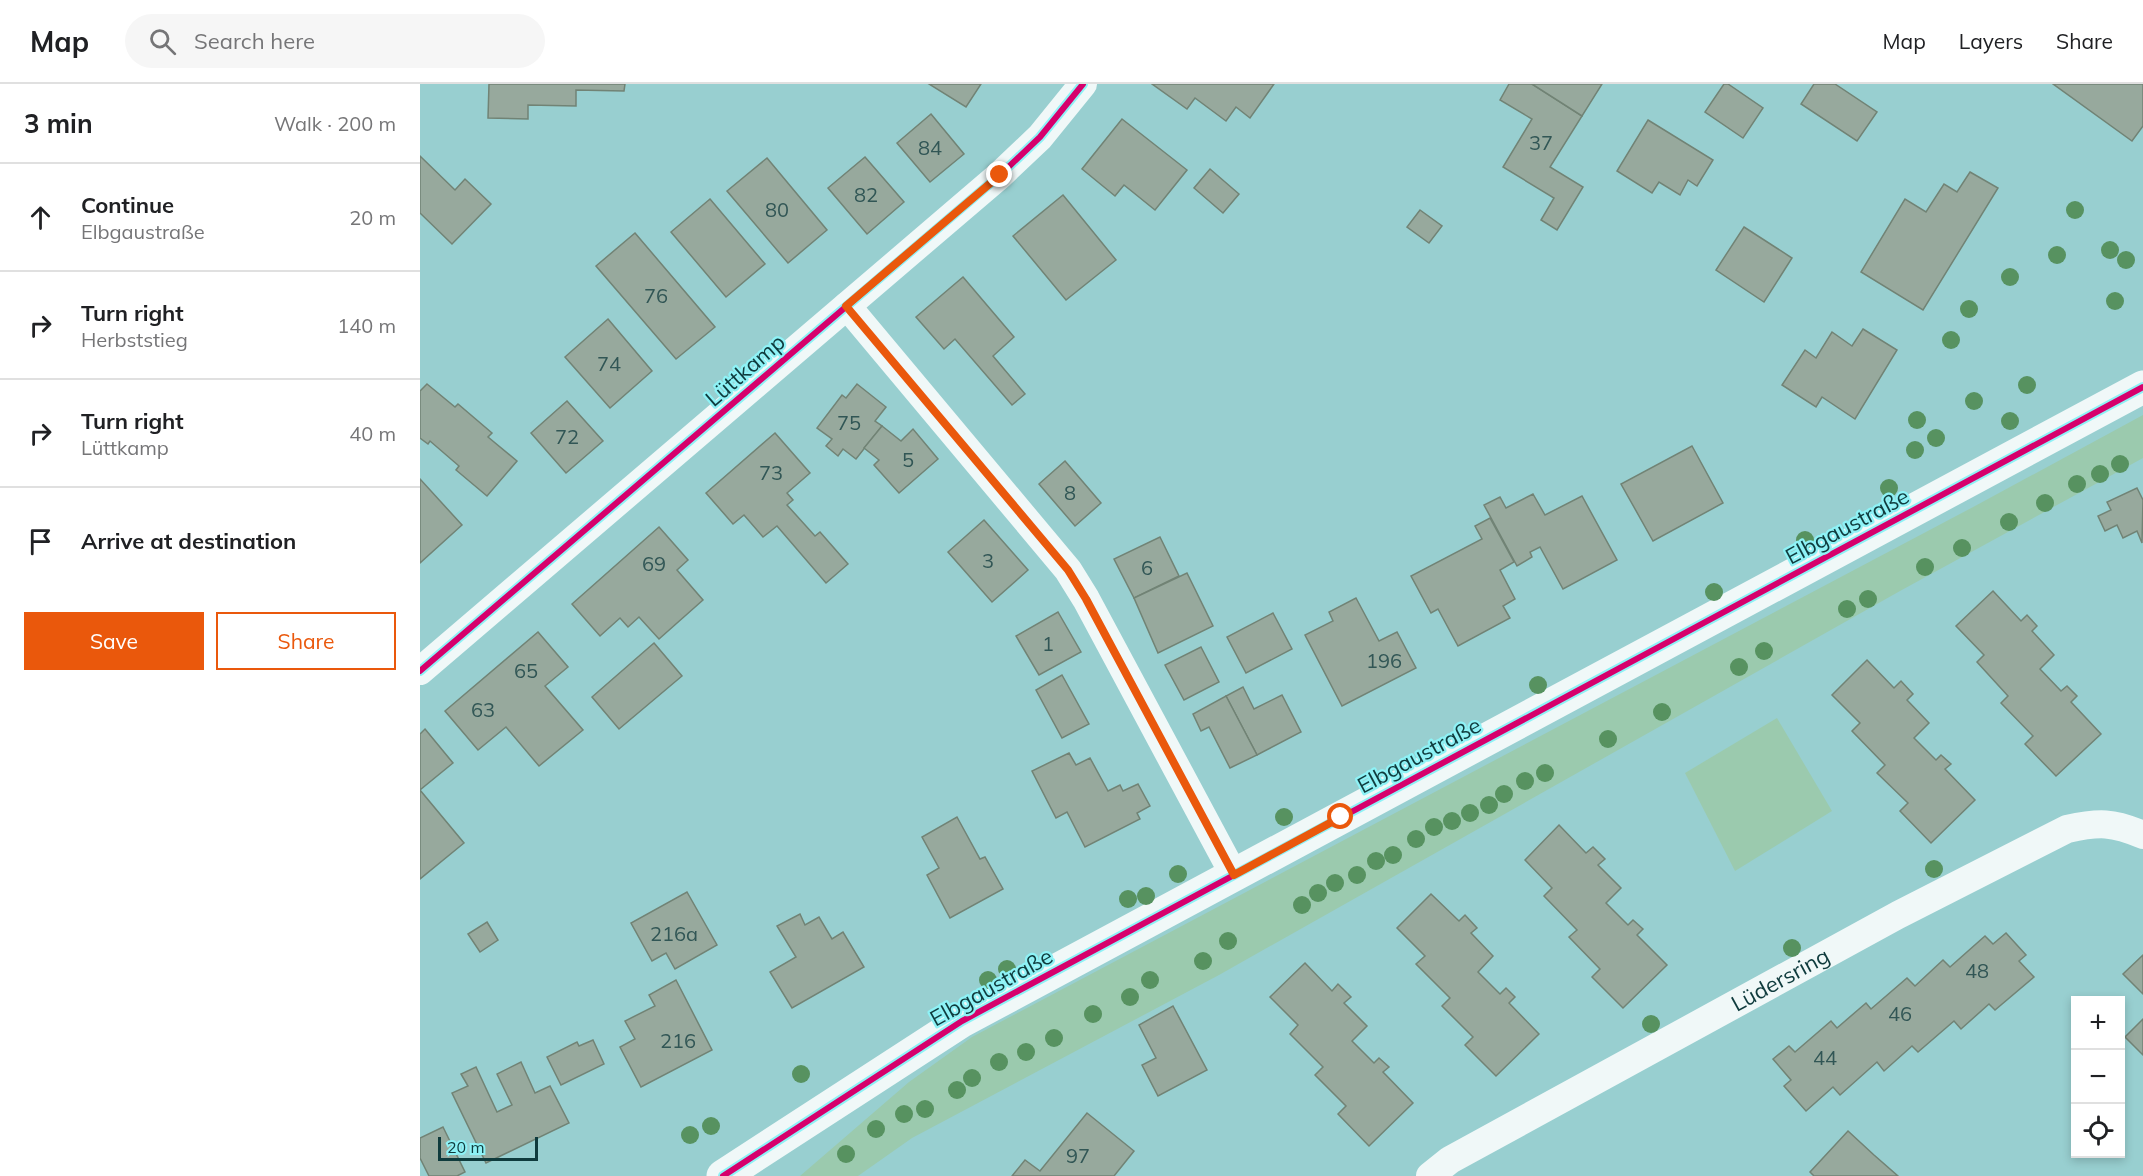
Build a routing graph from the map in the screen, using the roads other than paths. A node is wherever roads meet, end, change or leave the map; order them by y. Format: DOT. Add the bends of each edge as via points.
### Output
graph roads {
  1 [pos="1083,84"];
  2 [pos="846,306"];
  3 [pos="2143,387"];
  4 [pos="420,671"];
  5 [pos="2143,835"];
  6 [pos="1234,875"];
  7 [pos="723,1176"];
  8 [pos="1430,1176"];
  1 -- 2 [label="street, Lüttkamp" via="1040,137 1000,175"];
  2 -- 4 [label="street, Lüttkamp"];
  2 -- 6 [label="street" via="1068,570"];
  3 -- 6 [label="main road, Elbgaustraße"];
  5 -- 8 [label="street, Lüdersring" via="2124,826 2094,823 2067,829 1898,915 1450,1160"];
  6 -- 7 [label="main road, Elbgaustraße" via="962,1021"];
}
